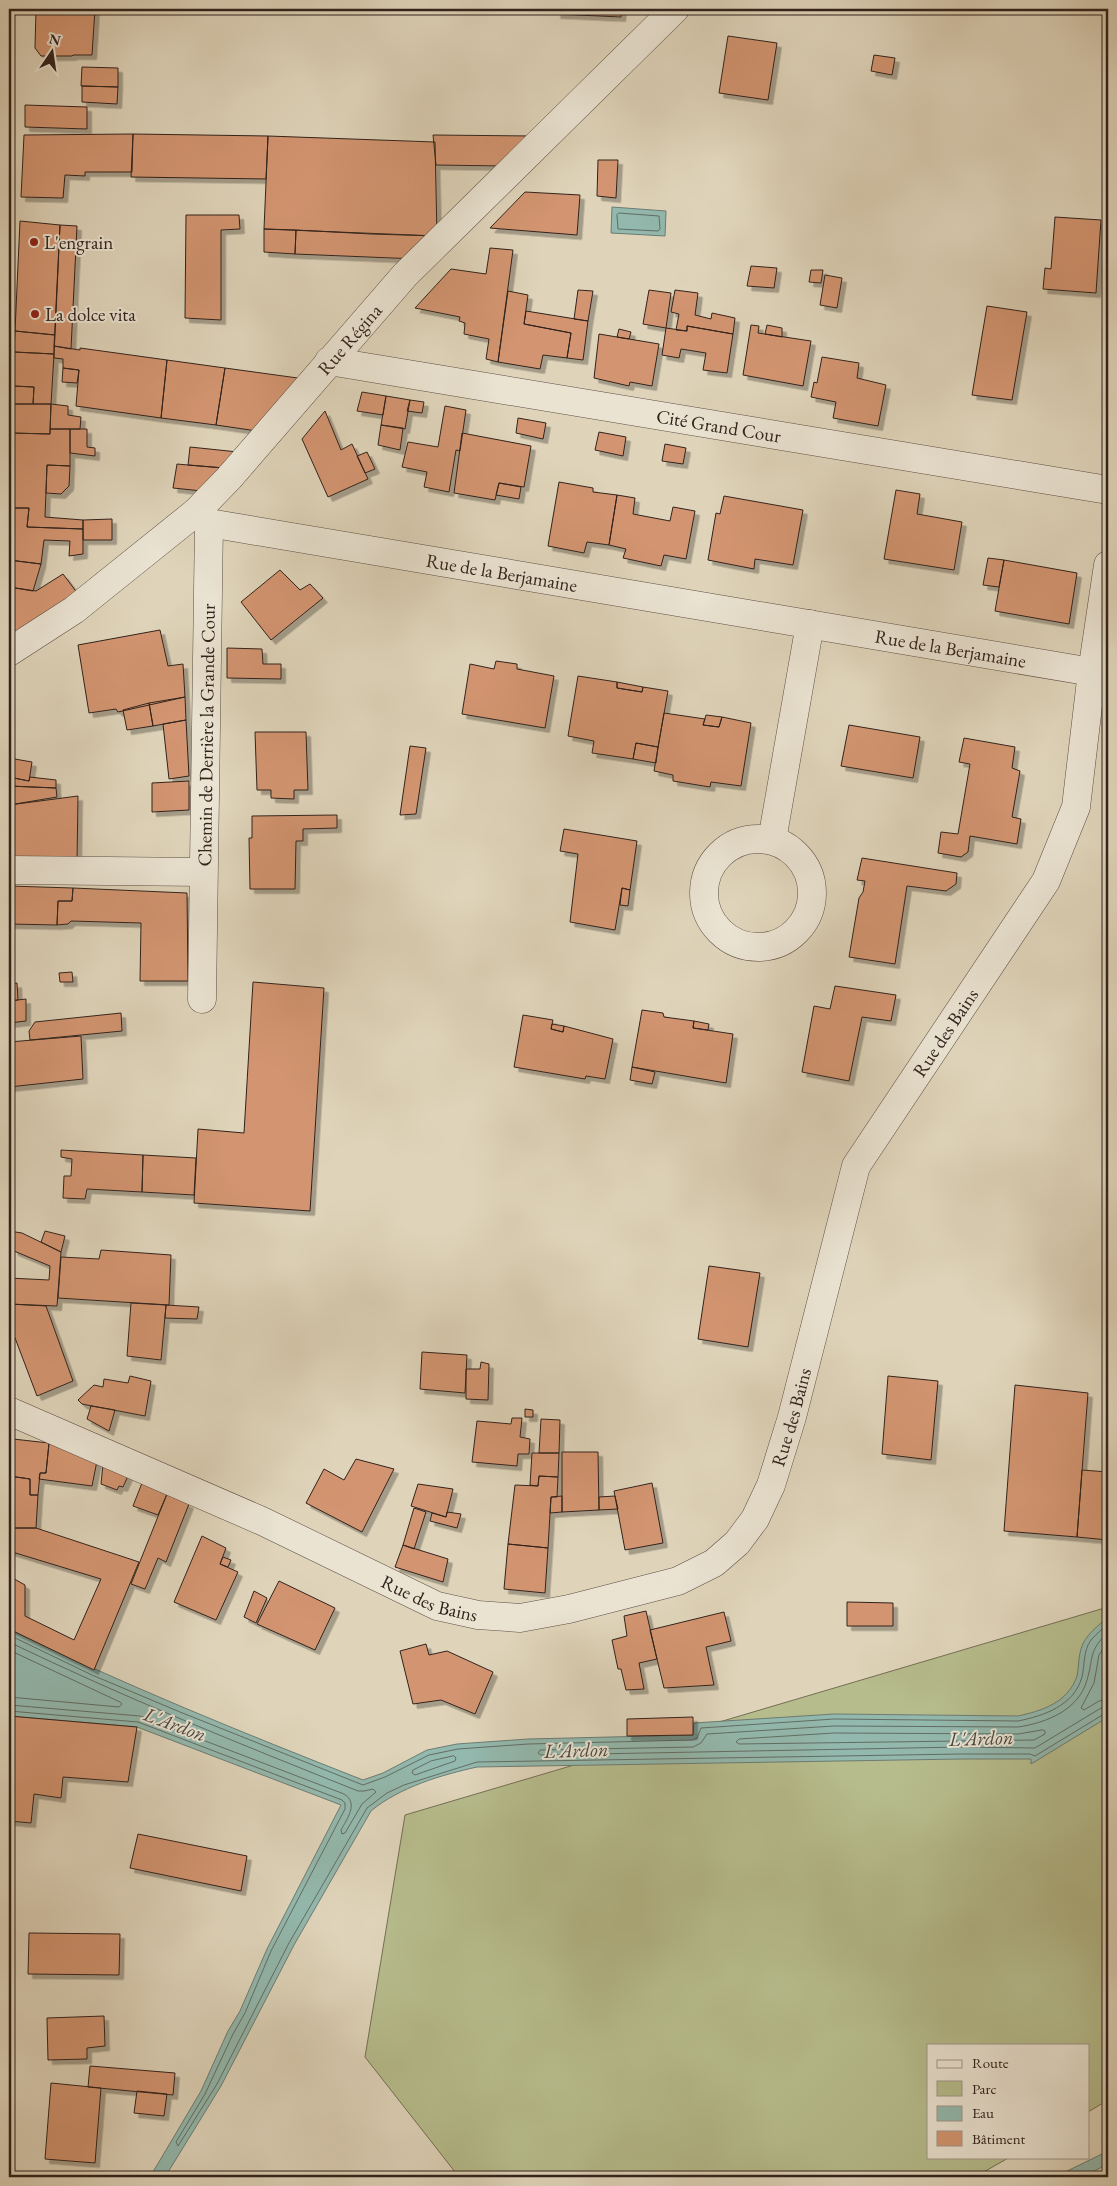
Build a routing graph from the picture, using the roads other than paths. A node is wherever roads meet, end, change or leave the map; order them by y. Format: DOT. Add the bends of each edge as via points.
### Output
graph roads {
  1 [pos="675,9"];
  2 [pos="329,361"];
  3 [pos="1108,490"];
  4 [pos="203,518"];
  5 [pos="1108,565"];
  6 [pos="810,624"];
  7 [pos="9,652"];
  8 [pos="1092,672"];
  9 [pos="772,840"];
  10 [pos="9,870"];
  11 [pos="204,872"];
  12 [pos="202,999"];
  13 [pos="9,1411"];
  1 -- 2 [label="street, Rue Régina" via="405,275"];
  2 -- 3 [label="street, Cité Grand Cour"];
  2 -- 4 [label="street, Rue Régina"];
  4 -- 6 [label="street, Rue de la Berjamaine"];
  4 -- 7 [label="street, Rue Régina"];
  4 -- 11 [label="street, Chemin de Derrière la Grande Cour"];
  5 -- 8 [label="street, Rue des Bains"];
  6 -- 8 [label="street, Rue de la Berjamaine"];
  6 -- 9 [label="street"];
  8 -- 13 [label="street, Rue des Bains" via="1076,807 1046,881 856,1166 792,1417 771,1485 755,1519 737,1543 714,1563 678,1581 570,1609 520,1618 478,1615 437,1606 262,1521"];
  10 -- 11 [label="street, Chemin de Derrière la Grande Cour"];
  11 -- 12 [label="street"];
}
